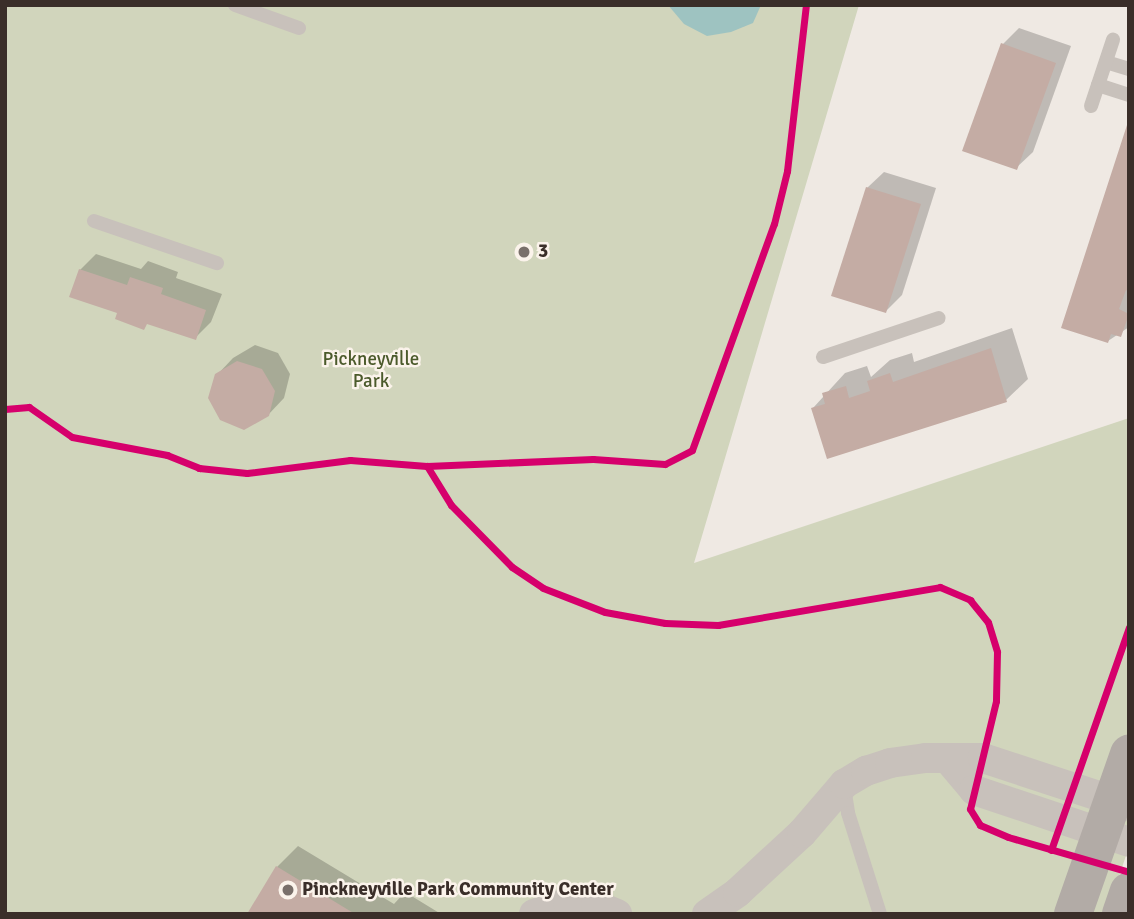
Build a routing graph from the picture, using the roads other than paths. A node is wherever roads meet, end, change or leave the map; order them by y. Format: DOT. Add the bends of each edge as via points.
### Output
graph roads {
  1 [pos="235,5"];
  2 [pos="299,28"];
  3 [pos="1113,40"];
  4 [pos="1105,62"];
  5 [pos="1129,69"];
  6 [pos="1098,85"];
  7 [pos="1129,95"];
  8 [pos="1091,106"];
  9 [pos="94,221"];
  10 [pos="217,263"];
  11 [pos="939,318"];
  12 [pos="823,357"];
  13 [pos="1129,754"];
  14 [pos="844,784"];
  15 [pos="1118,821"];
  16 [pos="1129,891"];
  17 [pos="534,914"];
  18 [pos="617,914"];
  19 [pos="707,914"];
  20 [pos="880,914"];
  21 [pos="1073,914"];
  22 [pos="1121,914"];
  1 -- 2 [label="lane"];
  3 -- 4 [label="lane"];
  4 -- 5 [label="lane"];
  4 -- 6 [label="lane"];
  6 -- 7 [label="lane"];
  6 -- 8 [label="lane"];
  9 -- 10 [label="lane"];
  11 -- 12 [label="lane"];
  13 -- 15 [label="highway"];
  14 -- 15 [label="street" via="890,764 926,758 949,760 974,790"];
  14 -- 19 [label="street" via="802,833"];
  14 -- 20 [label="lane" via="848,813"];
  15 -- 21 [label="highway"];
  16 -- 22 [label="highway"];
  17 -- 18 [label="street" via="568,902 596,905"];
}
